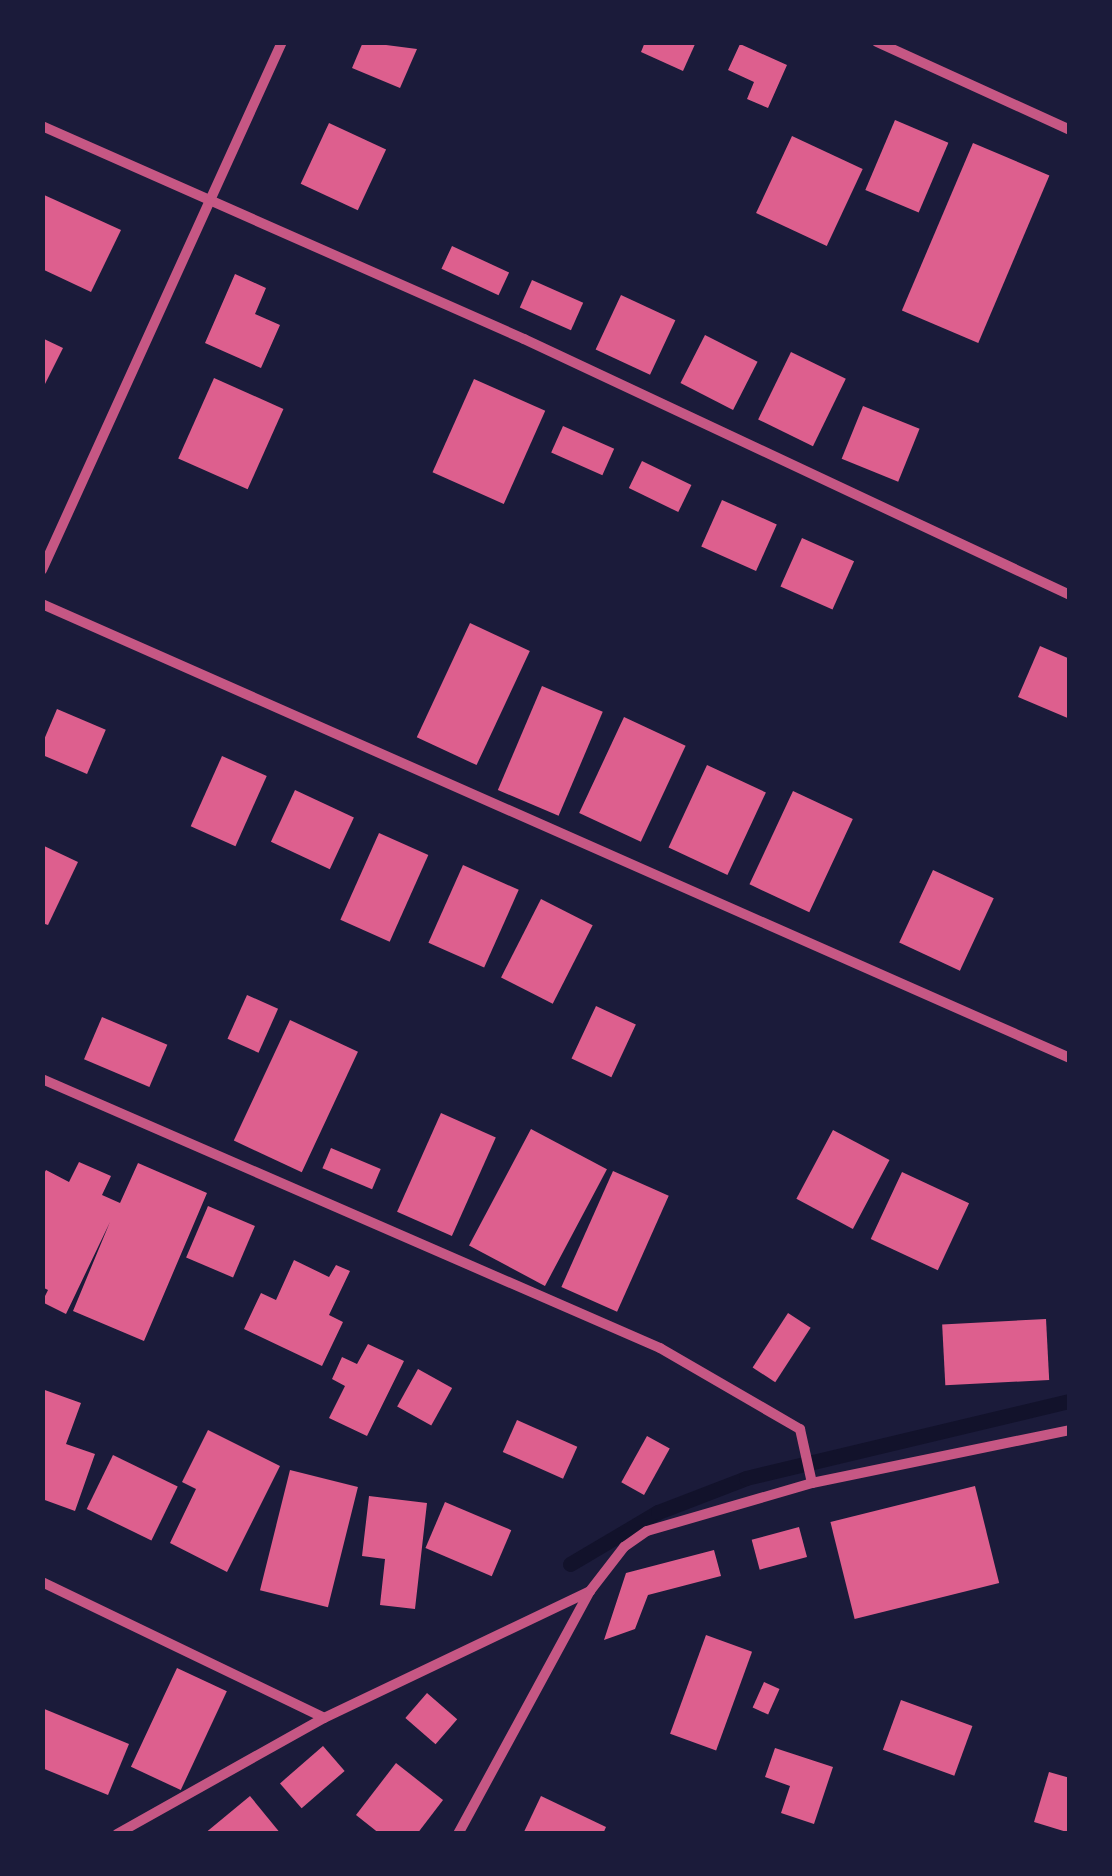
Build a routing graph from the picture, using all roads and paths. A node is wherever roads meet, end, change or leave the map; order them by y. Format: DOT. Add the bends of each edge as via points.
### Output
graph roads {
  1 [pos="282,42"];
  2 [pos="877,42"];
  3 [pos="42,126"];
  4 [pos="1070,130"];
  5 [pos="211,201"];
  6 [pos="42,570"];
  7 [pos="1070,595"];
  8 [pos="42,604"];
  9 [pos="1070,1058"];
  10 [pos="42,1079"];
  11 [pos="1070,1430"];
  12 [pos="812,1484"];
  13 [pos="42,1582"];
  14 [pos="590,1591"];
  15 [pos="324,1718"];
  16 [pos="116,1834"];
  17 [pos="458,1834"];
  1 -- 5 [label="street"];
  2 -- 4 [label="street"];
  3 -- 5 [label="street"];
  5 -- 6 [label="street"];
  5 -- 7 [label="street"];
  8 -- 9 [label="street"];
  10 -- 12 [label="street" via="660,1348 800,1429"];
  11 -- 12 [label="street"];
  12 -- 14 [label="street" via="647,1531 624,1547"];
  13 -- 15 [label="street"];
  14 -- 15 [label="street"];
  14 -- 17 [label="street"];
  15 -- 16 [label="street"];
}
